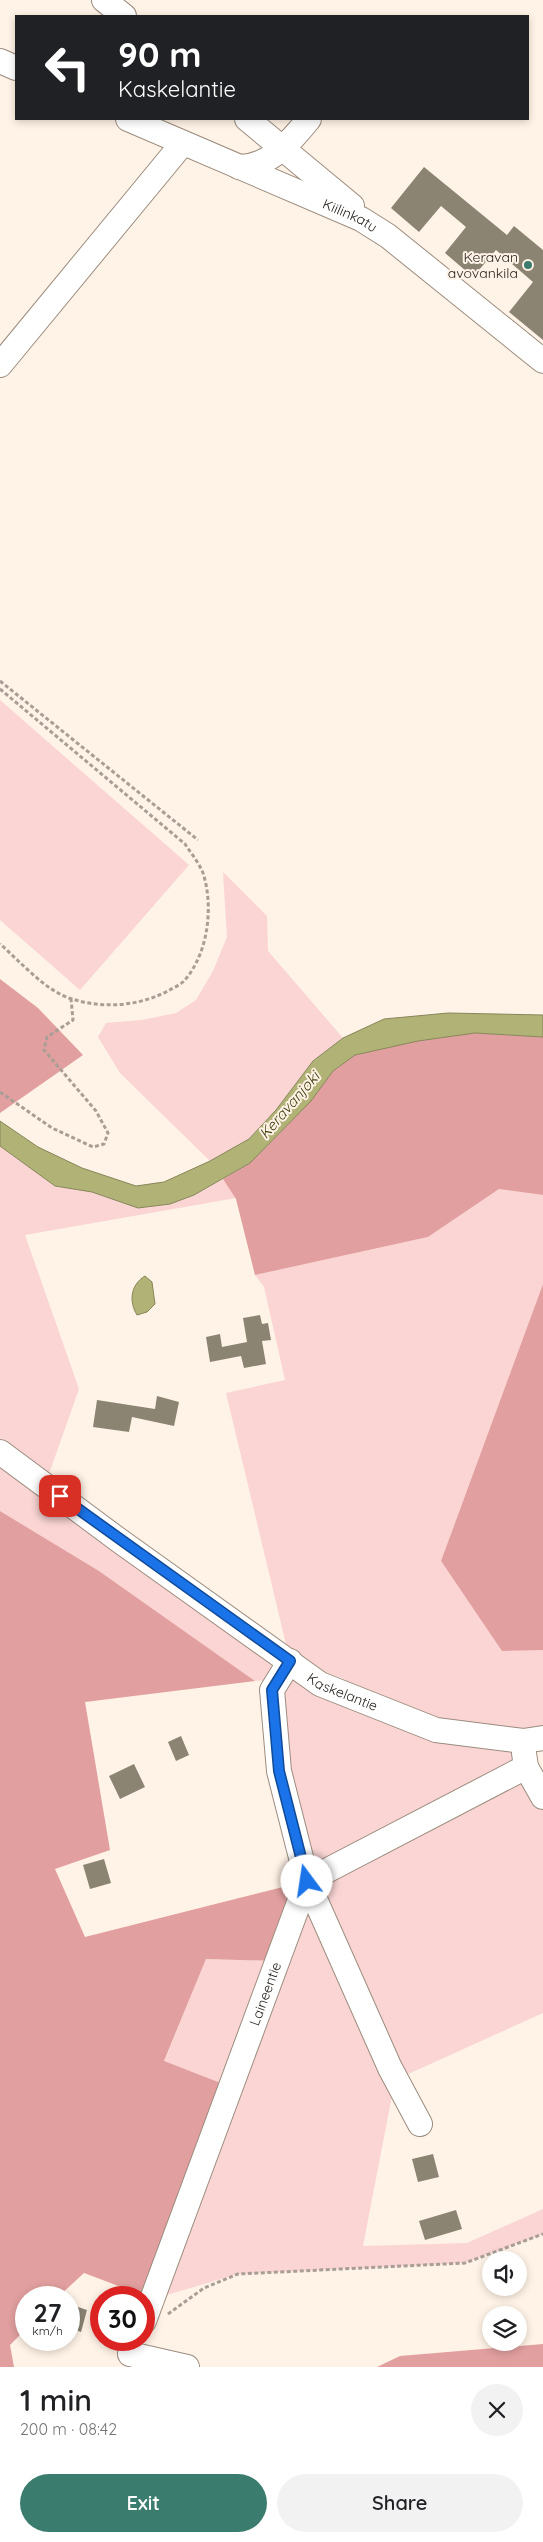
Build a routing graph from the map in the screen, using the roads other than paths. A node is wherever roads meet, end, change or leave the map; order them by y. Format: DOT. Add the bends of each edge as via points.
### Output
graph roads {
  1 [pos="104,0"];
  2 [pos="123,15"];
  3 [pos="0,61"];
  4 [pos="15,68"];
  5 [pos="130,120"];
  6 [pos="248,120"];
  7 [pos="308,120"];
  8 [pos="183,143"];
  9 [pos="282,149"];
  10 [pos="239,167"];
  11 [pos="388,236"];
  12 [pos="543,361"];
  13 [pos="0,365"];
  14 [pos="0,1452"];
  15 [pos="290,1661"];
  16 [pos="533,1739"];
  17 [pos="526,1767"];
  18 [pos="543,1797"];
  19 [pos="307,1881"];
  20 [pos="420,2124"];
  21 [pos="155,2318"];
  22 [pos="130,2354"];
  23 [pos="187,2367"];
  1 -- 2 [label="street"];
  3 -- 4 [label="street"];
  5 -- 8 [label="street, Kiilinkatu"];
  6 -- 9 [label="street"];
  7 -- 9 [label="street"];
  8 -- 10 [label="street, Kiilinkatu"];
  8 -- 13 [label="street"];
  9 -- 10 [label="street" via="252,167"];
  9 -- 11 [label="street"];
  10 -- 11 [label="street, Kiilinkatu" via="361,219"];
  11 -- 12 [label="street, Kiilinkatu"];
  14 -- 15 [label="street, Kaskelantie"];
  15 -- 16 [label="street, Kaskelantie" via="320,1684 436,1730"];
  15 -- 19 [label="street" via="272,1690 279,1771"];
  16 -- 17 [label="street"];
  17 -- 18 [label="street"];
  17 -- 19 [label="street"];
  19 -- 20 [label="street" via="390,2068"];
  19 -- 21 [label="street, Laineentie"];
  22 -- 23 [label="street"];
}
